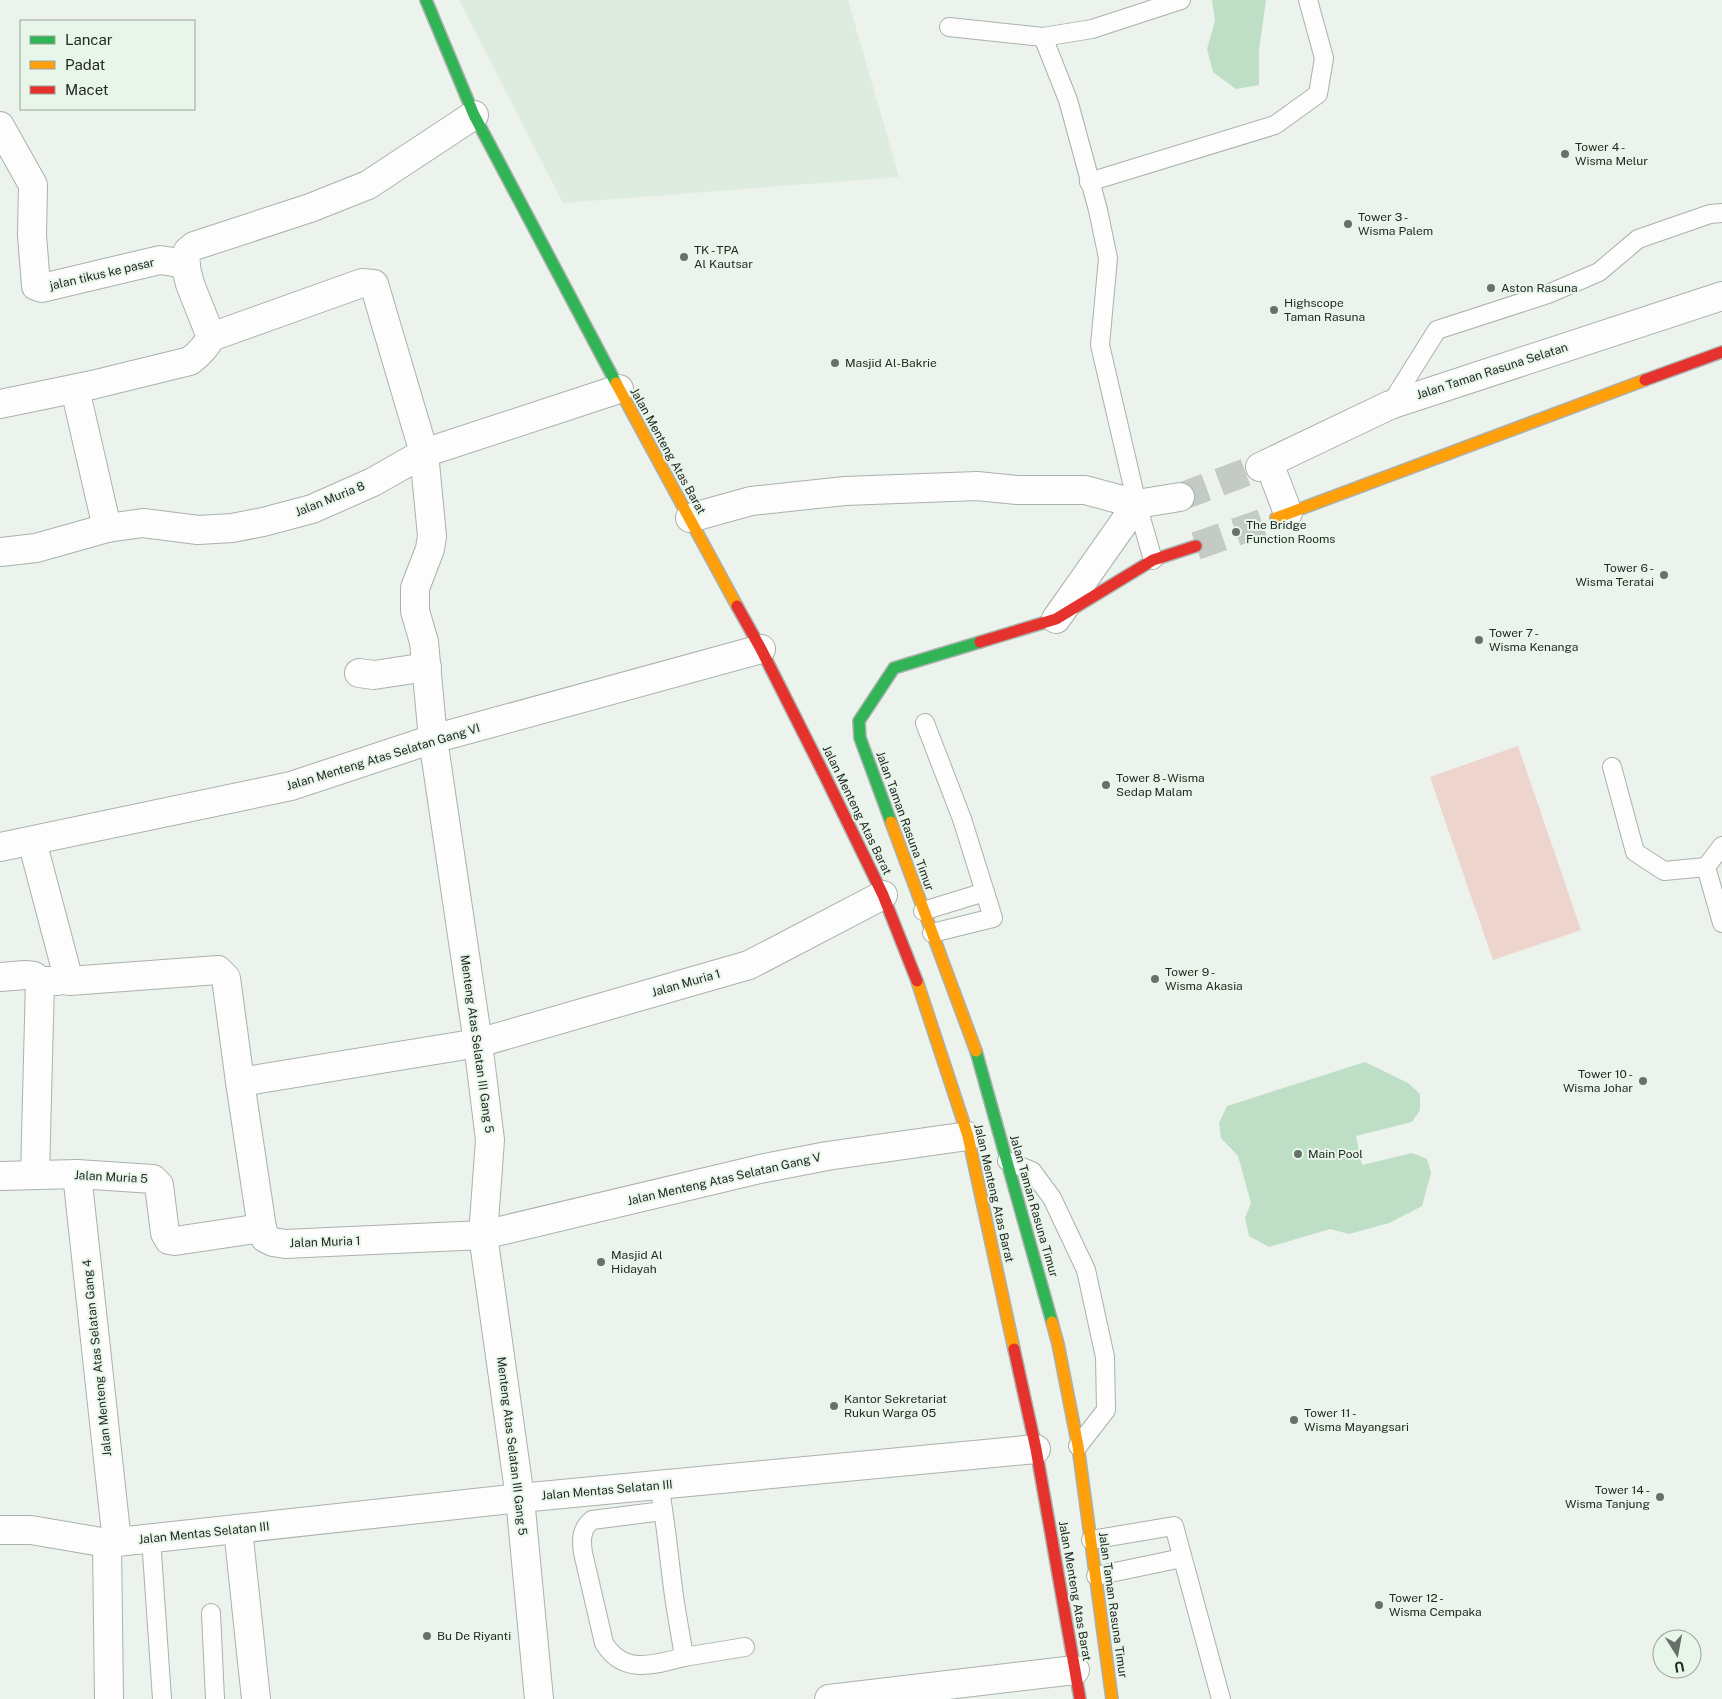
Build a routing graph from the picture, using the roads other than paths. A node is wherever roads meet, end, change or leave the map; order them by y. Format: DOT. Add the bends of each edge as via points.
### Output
graph roads {
  1 [pos="426,0"];
  2 [pos="1181,0"];
  3 [pos="1308,0"];
  4 [pos="949,27"];
  5 [pos="1043,37"];
  6 [pos="474,115"];
  7 [pos="0,126"];
  8 [pos="1089,182"];
  9 [pos="1722,213"];
  10 [pos="186,264"];
  11 [pos="1722,296"];
  12 [pos="211,337"];
  13 [pos="1722,352"];
  14 [pos="75,388"];
  15 [pos="618,389"];
  16 [pos="0,404"];
  17 [pos="1390,405"];
  18 [pos="424,453"];
  19 [pos="1180,497"];
  20 [pos="1137,504"];
  21 [pos="1282,516"];
  22 [pos="690,518"];
  23 [pos="107,528"];
  24 [pos="1196,546"];
  25 [pos="0,552"];
  26 [pos="1153,560"];
  27 [pos="1056,619"];
  28 [pos="761,649"];
  29 [pos="427,667"];
  30 [pos="359,673"];
  31 [pos="925,723"];
  32 [pos="433,739"];
  33 [pos="1612,766"];
  34 [pos="32,841"];
  35 [pos="0,847"];
  36 [pos="1721,849"];
  37 [pos="1706,867"];
  38 [pos="985,892"];
  39 [pos="883,895"];
  40 [pos="923,911"];
  41 [pos="1722,923"];
  42 [pos="932,933"];
  43 [pos="0,978"];
  44 [pos="40,981"];
  45 [pos="69,981"];
  46 [pos="478,1043"];
  47 [pos="240,1082"];
  48 [pos="968,1136"];
  49 [pos="1007,1161"];
  50 [pos="77,1174"];
  51 [pos="35,1175"];
  52 [pos="0,1176"];
  53 [pos="262,1228"];
  54 [pos="483,1235"];
  55 [pos="1078,1446"];
  56 [pos="1036,1450"];
  57 [pos="520,1498"];
  58 [pos="661,1498"];
  59 [pos="238,1529"];
  60 [pos="0,1530"];
  61 [pos="151,1538"];
  62 [pos="1090,1540"];
  63 [pos="112,1542"];
  64 [pos="1182,1558"];
  65 [pos="1096,1576"];
  66 [pos="211,1613"];
  67 [pos="745,1647"];
  68 [pos="684,1657"];
  69 [pos="1075,1670"];
  70 [pos="109,1699"];
  71 [pos="162,1699"];
  72 [pos="215,1699"];
  73 [pos="256,1699"];
  74 [pos="539,1699"];
  75 [pos="829,1699"];
  76 [pos="1080,1699"];
  77 [pos="1112,1699"];
  78 [pos="1221,1699"];
  1 -- 6 [label="street, Jalan Menteng Atas Barat"];
  2 -- 5 [label="lane" via="1092,29"];
  3 -- 8 [label="lane" via="1324,58 1318,94 1275,125"];
  4 -- 5 [label="lane"];
  5 -- 8 [label="lane" via="1068,100"];
  6 -- 10 [label="street" via="368,185 310,208 194,246 184,260"];
  6 -- 15 [label="street, Jalan Menteng Atas Barat"];
  7 -- 10 [label="street, jalan tikus ke pasar" via="33,185 36,286 42,288 160,260"];
  8 -- 20 [label="lane" via="1108,258 1100,345"];
  9 -- 17 [label="lane" via="1710,214 1638,239 1599,272 1548,294 1437,330"];
  10 -- 12 [label="street" via="190,284"];
  11 -- 17 [label="street, Jalan Taman Rasuna Selatan"];
  12 -- 14 [label="street" via="190,360"];
  12 -- 18 [label="street, Menteng Atas Selatan III Gang 5" via="362,284 374,284"];
  13 -- 21 [label="street, Jalan Taman Rasuna Selatan"];
  14 -- 16 [label="street"];
  14 -- 23 [label="street"];
  15 -- 18 [label="street, Jalan Muria 8"];
  15 -- 22 [label="street, Jalan Menteng Atas Barat"];
  17 -- 21 [label="street, Jalan Taman Rasuna Selatan" via="1264,465"];
  18 -- 23 [label="street, Jalan Muria 8" via="373,482 312,509 263,522 210,530 143,523"];
  18 -- 29 [label="street, Menteng Atas Selatan III Gang 5" via="432,536 415,588 415,611"];
  19 -- 20 [label="street"];
  20 -- 22 [label="street" via="1085,490 1017,490 977,486 845,491 751,501"];
  20 -- 26 [label="lane"];
  20 -- 27 [label="street"];
  22 -- 28 [label="street, Jalan Menteng Atas Barat"];
  23 -- 25 [label="street, Jalan Muria 8" via="36,548"];
  24 -- 26 [label="street"];
  26 -- 27 [label="street"];
  27 -- 40 [label="street, Jalan Taman Rasuna Timur" via="894,668 865,710 860,721 860,738"];
  28 -- 32 [label="street, Jalan Menteng Atas Selatan Gang VI"];
  28 -- 39 [label="street, Jalan Menteng Atas Barat"];
  29 -- 30 [label="street" via="374,675"];
  29 -- 32 [label="street, Menteng Atas Selatan III Gang 5"];
  31 -- 38 [label="lane" via="962,819"];
  32 -- 34 [label="street, Jalan Menteng Atas Selatan Gang VI" via="291,786"];
  32 -- 46 [label="street, Menteng Atas Selatan III Gang 5"];
  33 -- 37 [label="lane" via="1635,852 1664,871"];
  34 -- 35 [label="street, Jalan Menteng Atas Selatan Gang VI"];
  34 -- 45 [label="street"];
  36 -- 37 [label="lane"];
  37 -- 41 [label="lane"];
  38 -- 40 [label="lane"];
  38 -- 42 [label="lane" via="993,918"];
  39 -- 46 [label="street, Jalan Muria 1" via="749,965"];
  39 -- 48 [label="street, Jalan Menteng Atas Barat" via="921,992"];
  40 -- 42 [label="street, Jalan Taman Rasuna Timur"];
  42 -- 49 [label="street, Jalan Taman Rasuna Timur" via="977,1054"];
  43 -- 44 [label="street" via="25,975"];
  44 -- 45 [label="street"];
  44 -- 51 [label="street"];
  45 -- 47 [label="street" via="218,970 226,978"];
  46 -- 47 [label="street"];
  46 -- 54 [label="street, Menteng Atas Selatan III Gang 5" via="490,1140"];
  47 -- 53 [label="street"];
  48 -- 54 [label="street, Jalan Menteng Atas Selatan Gang V" via="828,1156"];
  48 -- 56 [label="street, Jalan Menteng Atas Barat"];
  49 -- 55 [label="street, Jalan Taman Rasuna Timur" via="1058,1344"];
  49 -- 55 [label="lane" via="1032,1171 1052,1198 1086,1270 1105,1357 1106,1410"];
  50 -- 51 [label="street, Jalan Muria 5"];
  50 -- 53 [label="street, Jalan Muria 5" via="153,1178 160,1185 165,1233 169,1240"];
  50 -- 63 [label="street, Jalan Menteng Atas Selatan Gang 4"];
  51 -- 52 [label="street, Jalan Muria 5"];
  53 -- 54 [label="street, Jalan Muria 1" via="265,1238 285,1244"];
  54 -- 57 [label="street, Menteng Atas Selatan III Gang 5"];
  55 -- 62 [label="street, Jalan Taman Rasuna Timur"];
  56 -- 58 [label="street, Jalan Mentas Selatan III"];
  56 -- 69 [label="street, Jalan Menteng Atas Barat"];
  57 -- 58 [label="street, Jalan Mentas Selatan III"];
  57 -- 59 [label="street, Jalan Mentas Selatan III"];
  57 -- 74 [label="street, Menteng Atas Selatan III Gang 5"];
  58 -- 68 [label="lane"];
  58 -- 68 [label="lane" via="592,1520 586,1525 582,1541 604,1643 609,1651 627,1664 648,1665"];
  59 -- 61 [label="street, Jalan Mentas Selatan III"];
  59 -- 73 [label="street"];
  60 -- 63 [label="street, Jalan Mentas Selatan III" via="31,1530"];
  61 -- 63 [label="street, Jalan Mentas Selatan III"];
  61 -- 71 [label="lane"];
  62 -- 64 [label="lane" via="1174,1526"];
  62 -- 65 [label="street, Jalan Taman Rasuna Timur"];
  63 -- 70 [label="street, Jalan Menteng Atas Selatan Gang 4"];
  64 -- 65 [label="lane"];
  64 -- 78 [label="lane"];
  65 -- 77 [label="street, Jalan Taman Rasuna Timur"];
  66 -- 72 [label="lane"];
  67 -- 68 [label="lane"];
  69 -- 75 [label="street"];
  69 -- 76 [label="street, Jalan Menteng Atas Barat"];
}
